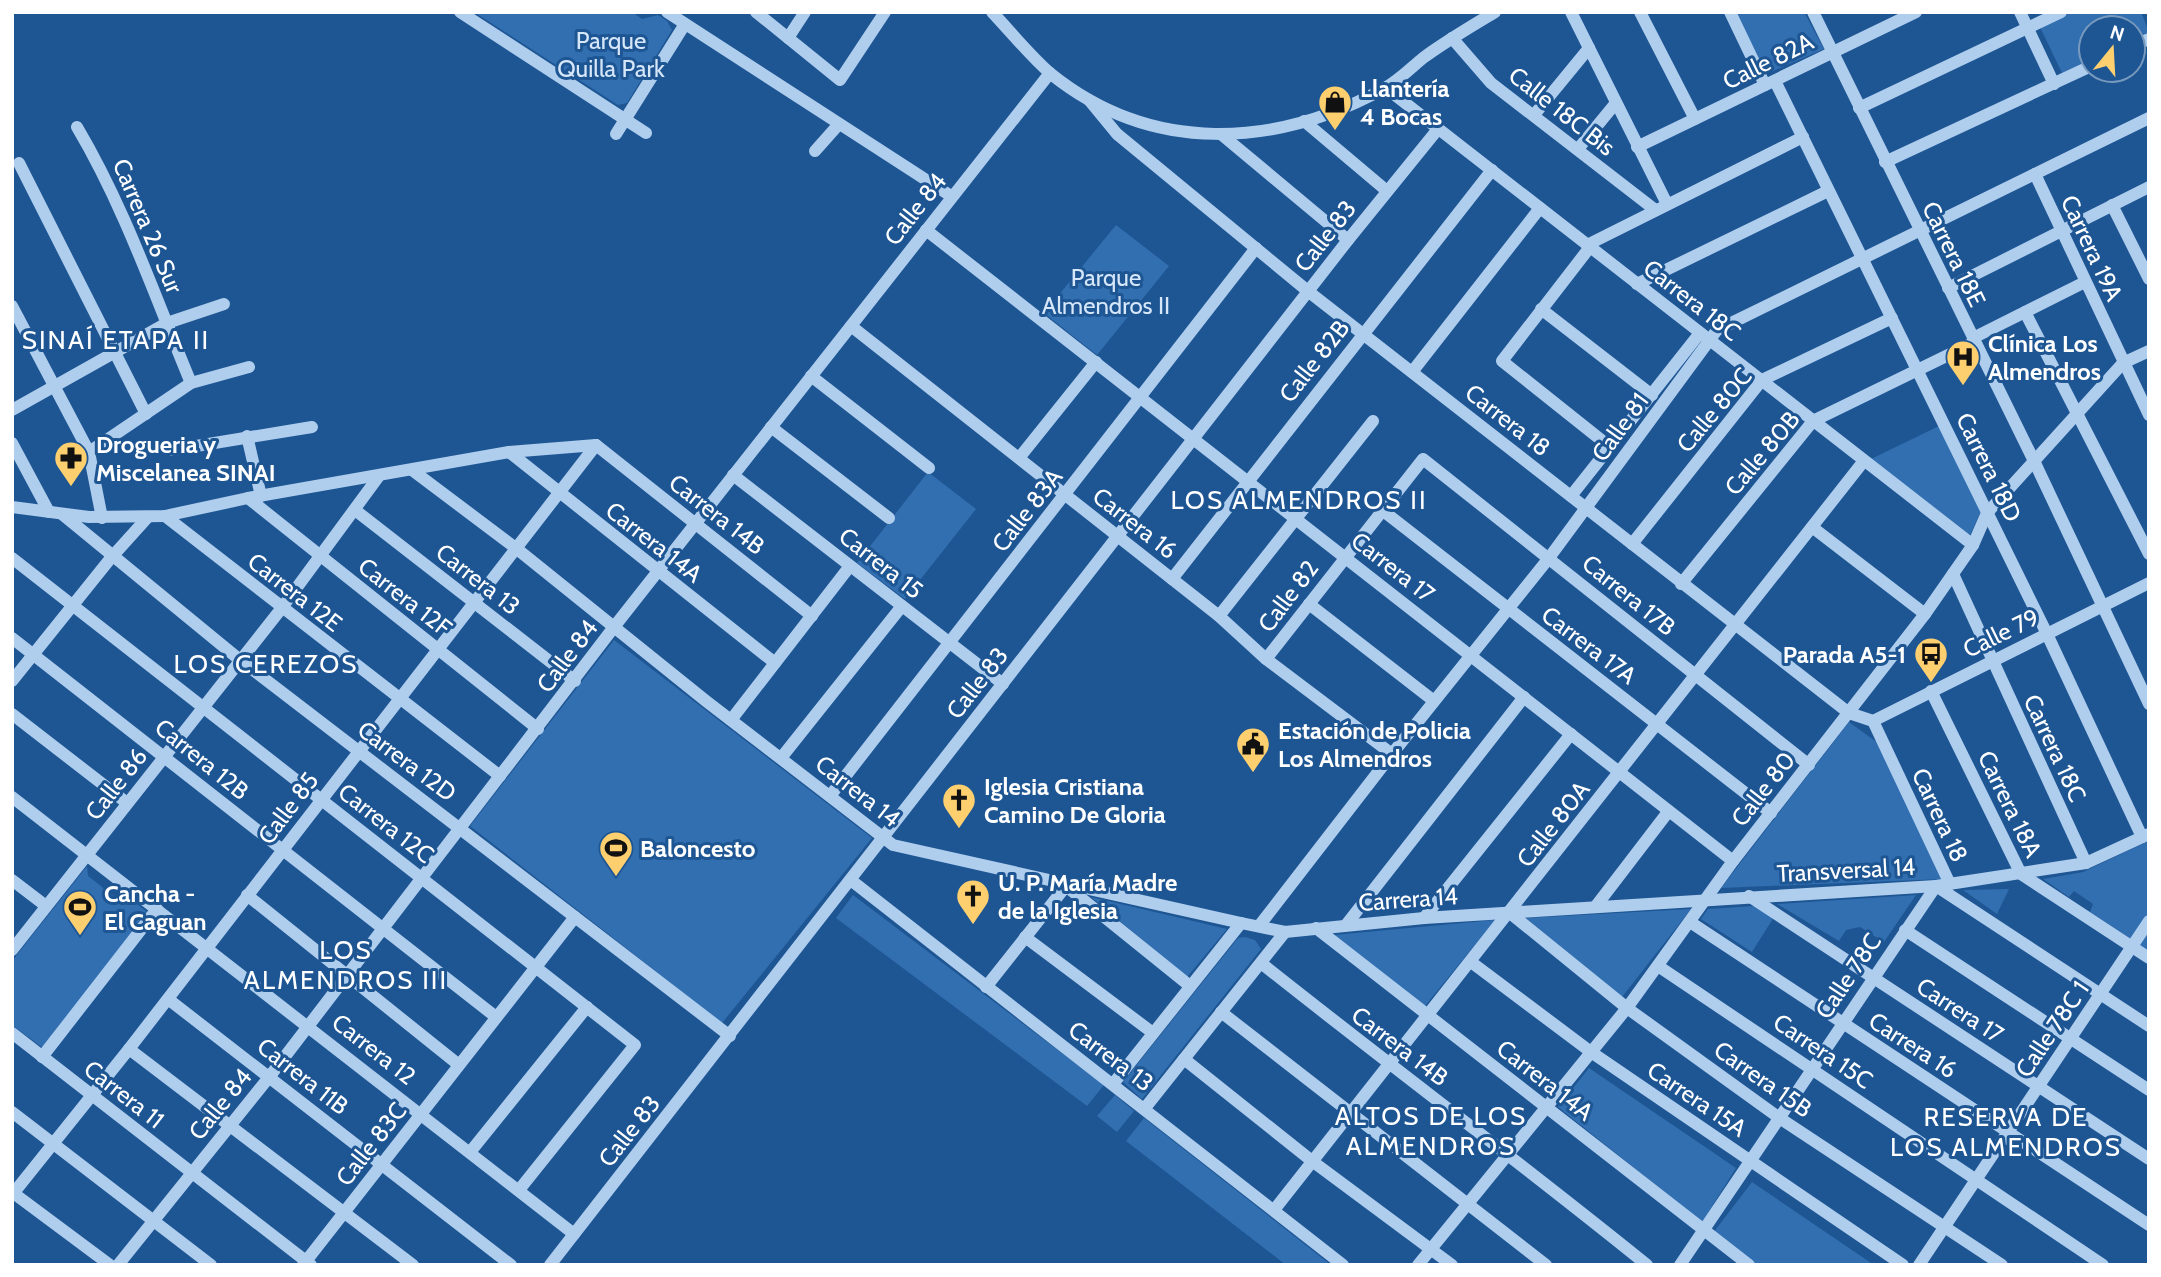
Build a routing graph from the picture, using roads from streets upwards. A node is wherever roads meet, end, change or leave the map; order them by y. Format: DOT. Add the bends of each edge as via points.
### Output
graph roads {
  1 [pos="460,12"];
  2 [pos="667,12"];
  3 [pos="756,12"];
  4 [pos="805,12"];
  5 [pos="885,12"];
  6 [pos="992,12"];
  7 [pos="1495,12"];
  8 [pos="1571,12"];
  9 [pos="1640,12"];
  10 [pos="1730,12"];
  11 [pos="1813,12"];
  12 [pos="1881,12"];
  13 [pos="1916,12"];
  14 [pos="2020,12"];
  15 [pos="2061,12"];
  16 [pos="685,24"];
  17 [pos="1888,26"];
  18 [pos="2028,29"];
  19 [pos="788,38"];
  20 [pos="1452,38"];
  21 [pos="1589,48"];
  22 [pos="1832,53"];
  23 [pos="1050,73"];
  24 [pos="2077,73"];
  25 [pos="1770,83"];
  26 [pos="2054,84"];
  27 [pos="1385,88"];
  28 [pos="1089,100"];
  29 [pos="1615,104"];
  30 [pos="1859,108"];
  31 [pos="1534,115"];
  32 [pos="2149,118"];
  33 [pos="1695,119"];
  34 [pos="625,120"];
  35 [pos="1304,121"];
  36 [pos="839,124"];
  37 [pos="77,127"];
  38 [pos="1438,129"];
  39 [pos="646,133"];
  40 [pos="616,134"];
  41 [pos="1222,135"];
  42 [pos="1803,138"];
  43 [pos="1637,147"];
  44 [pos="1578,149"];
  45 [pos="815,151"];
  46 [pos="1885,162"];
  47 [pos="19,163"];
  48 [pos="1492,170"];
  49 [pos="2035,174"];
  50 [pos="2149,187"];
  51 [pos="1387,191"];
  52 [pos="1828,191"];
  53 [pos="951,197"];
  54 [pos="1667,204"];
  55 [pos="2112,205"];
  56 [pos="1539,208"];
  57 [pos="1654,209"];
  58 [pos="926,230"];
  59 [pos="1919,230"];
  60 [pos="2061,231"];
  61 [pos="1348,240"];
  62 [pos="1588,246"];
  63 [pos="1256,248"];
  64 [pos="1862,258"];
  65 [pos="2149,279"];
  66 [pos="2085,282"];
  67 [pos="1637,284"];
  68 [pos="1948,288"];
  69 [pos="1309,292"];
  70 [pos="224,304"];
  71 [pos="12,306"];
  72 [pos="1541,309"];
  73 [pos="2025,312"];
  74 [pos="1892,318"];
  75 [pos="166,323"];
  76 [pos="851,326"];
  77 [pos="1363,333"];
  78 [pos="1705,337"];
  79 [pos="1974,340"];
  80 [pos="2149,351"];
  81 [pos="113,352"];
  82 [pos="1096,362"];
  83 [pos="2123,363"];
  84 [pos="250,367"];
  85 [pos="1919,370"];
  86 [pos="1412,372"];
  87 [pos="811,376"];
  88 [pos="1762,380"];
  89 [pos="191,383"];
  90 [pos="54,389"];
  91 [pos="1652,395"];
  92 [pos="1141,397"];
  93 [pos="12,410"];
  94 [pos="146,414"];
  95 [pos="2077,414"];
  96 [pos="2149,415"];
  97 [pos="1373,421"];
  98 [pos="1813,421"];
  99 [pos="312,427"];
  100 [pos="771,427"];
  101 [pos="247,436"];
  102 [pos="1194,438"];
  103 [pos="12,443"];
  104 [pos="596,445"];
  105 [pos="1610,447"];
  106 [pos="172,450"];
  107 [pos="89,452"];
  108 [pos="509,452"];
  109 [pos="1019,458"];
  110 [pos="1423,460"];
  111 [pos="1863,462"];
  112 [pos="2035,463"];
  113 [pos="929,468"];
  114 [pos="412,470"];
  115 [pos="733,475"];
  116 [pos="379,476"];
  117 [pos="1247,480"];
  118 [pos="559,494"];
  119 [pos="1065,495"];
  120 [pos="1571,496"];
  121 [pos="254,497"];
  122 [pos="12,507"];
  123 [pos="1586,508"];
  124 [pos="355,510"];
  125 [pos="1382,510"];
  126 [pos="55,513"];
  127 [pos="1987,513"];
  128 [pos="165,516"];
  129 [pos="1295,517"];
  130 [pos="102,518"];
  131 [pos="147,518"];
  132 [pos="889,518"];
  133 [pos="695,525"];
  134 [pos="1812,527"];
  135 [pos="1117,536"];
  136 [pos="1632,544"];
  137 [pos="1973,545"];
  138 [pos="517,549"];
  139 [pos="2149,554"];
  140 [pos="113,555"];
  141 [pos="1345,556"];
  142 [pos="319,557"];
  143 [pos="12,558"];
  144 [pos="1549,558"];
  145 [pos="850,566"];
  146 [pos="659,572"];
  147 [pos="1953,573"];
  148 [pos="1172,579"];
  149 [pos="2149,583"];
  150 [pos="1681,584"];
  151 [pos="475,603"];
  152 [pos="1309,604"];
  153 [pos="72,605"];
  154 [pos="902,606"];
  155 [pos="2103,606"];
  156 [pos="281,609"];
  157 [pos="1508,610"];
  158 [pos="1925,614"];
  159 [pos="812,616"];
  160 [pos="1219,616"];
  161 [pos="1733,625"];
  162 [pos="614,627"];
  163 [pos="2047,634"];
  164 [pos="12,638"];
  165 [pos="949,642"];
  166 [pos="438,649"];
  167 [pos="34,654"];
  168 [pos="1473,656"];
  169 [pos="1266,659"];
  170 [pos="240,660"];
  171 [pos="1992,661"];
  172 [pos="775,663"];
  173 [pos="1694,675"];
  174 [pos="12,681"];
  175 [pos="575,681"];
  176 [pos="1003,684"];
  177 [pos="1931,691"];
  178 [pos="1524,697"];
  179 [pos="399,698"];
  180 [pos="1434,701"];
  181 [pos="2149,704"];
  182 [pos="202,708"];
  183 [pos="1849,713"];
  184 [pos="12,714"];
  185 [pos="731,720"];
  186 [pos="1873,721"];
  187 [pos="1657,724"];
  188 [pos="538,729"];
  189 [pos="1571,734"];
  190 [pos="359,750"];
  191 [pos="1392,754"];
  192 [pos="165,756"];
  193 [pos="781,758"];
  194 [pos="1809,765"];
  195 [pos="1620,773"];
  196 [pos="500,776"];
  197 [pos="830,796"];
  198 [pos="12,797"];
  199 [pos="321,799"];
  200 [pos="128,803"];
  201 [pos="1668,812"];
  202 [pos="1770,813"];
  203 [pos="460,828"];
  204 [pos="2145,835"];
  205 [pos="884,838"];
  206 [pos="282,850"];
  207 [pos="88,855"];
  208 [pos="1733,861"];
  209 [pos="2086,863"];
  210 [pos="2021,874"];
  211 [pos="421,877"];
  212 [pos="12,880"];
  213 [pos="852,881"];
  214 [pos="1943,885"];
  215 [pos="1066,886"];
  216 [pos="247,895"];
  217 [pos="1748,896"];
  218 [pos="1706,900"];
  219 [pos="46,906"];
  220 [pos="1596,906"];
  221 [pos="157,909"];
  222 [pos="1510,913"];
  223 [pos="575,917"];
  224 [pos="1424,918"];
  225 [pos="2149,921"];
  226 [pos="1690,922"];
  227 [pos="1241,923"];
  228 [pos="1346,925"];
  229 [pos="1259,926"];
  230 [pos="1316,928"];
  231 [pos="383,929"];
  232 [pos="1905,930"];
  233 [pos="1285,932"];
  234 [pos="1025,937"];
  235 [pos="208,947"];
  236 [pos="2132,947"];
  237 [pos="12,950"];
  238 [pos="2149,958"];
  239 [pos="1471,962"];
  240 [pos="1261,963"];
  241 [pos="1658,966"];
  242 [pos="536,967"];
  243 [pos="347,977"];
  244 [pos="1872,977"];
  245 [pos="1190,986"];
  246 [pos="986,987"];
  247 [pos="2100,994"];
  248 [pos="168,999"];
  249 [pos="587,1007"];
  250 [pos="1627,1008"];
  251 [pos="1221,1012"];
  252 [pos="1427,1015"];
  253 [pos="496,1017"];
  254 [pos="1843,1023"];
  255 [pos="309,1024"];
  256 [pos="2149,1026"];
  257 [pos="12,1033"];
  258 [pos="1153,1033"];
  259 [pos="730,1036"];
  260 [pos="2070,1039"];
  261 [pos="130,1049"];
  262 [pos="1591,1052"];
  263 [pos="42,1057"];
  264 [pos="1184,1059"];
  265 [pos="1387,1063"];
  266 [pos="458,1066"];
  267 [pos="1811,1069"];
  268 [pos="270,1076"];
  269 [pos="1113,1084"];
  270 [pos="2038,1086"];
  271 [pos="2149,1090"];
  272 [pos="93,1096"];
  273 [pos="1545,1107"];
  274 [pos="1145,1108"];
  275 [pos="12,1112"];
  276 [pos="1349,1112"];
  277 [pos="422,1113"];
  278 [pos="1779,1117"];
  279 [pos="230,1125"];
  280 [pos="2008,1132"];
  281 [pos="54,1143"];
  282 [pos="471,1151"];
  283 [pos="1508,1152"];
  284 [pos="2149,1159"];
  285 [pos="1749,1160"];
  286 [pos="1312,1161"];
  287 [pos="383,1164"];
  288 [pos="192,1172"];
  289 [pos="1976,1180"];
  290 [pos="519,1190"];
  291 [pos="13,1193"];
  292 [pos="1467,1203"];
  293 [pos="1274,1210"];
  294 [pos="344,1212"];
  295 [pos="154,1220"];
  296 [pos="2149,1225"];
  297 [pos="1944,1227"];
  298 [pos="1705,1231"];
  299 [pos="574,1234"];
  300 [pos="1431,1247"];
  301 [pos="306,1264"];
  302 [pos="110,1265"];
  303 [pos="118,1265"];
  304 [pos="211,1265"];
  305 [pos="413,1265"];
  306 [pos="512,1265"];
  307 [pos="550,1265"];
  308 [pos="1343,1265"];
  309 [pos="1418,1265"];
  310 [pos="1452,1265"];
  311 [pos="1546,1265"];
  312 [pos="1647,1265"];
  313 [pos="1680,1265"];
  314 [pos="1749,1265"];
  315 [pos="1903,1265"];
  316 [pos="1919,1265"];
  317 [pos="2002,1265"];
  318 [pos="2103,1265"];
  1 -- 34 [label="street"];
  2 -- 16 [label="street"];
  3 -- 19 [label="street"];
  4 -- 19 [label="street"];
  5 -- 19 [label="street" via="840,80"];
  6 -- 23 [label="street"];
  7 -- 20 [label="street"];
  8 -- 21 [label="street"];
  9 -- 33 [label="street"];
  10 -- 25 [label="street, Carrera 18D"];
  11 -- 22 [label="street, Carrera 18E"];
  12 -- 17 [label="street"];
  13 -- 17 [label="street, Calle 82A"];
  14 -- 18 [label="street"];
  15 -- 18 [label="street"];
  16 -- 34 [label="street"];
  16 -- 36 [label="street"];
  17 -- 22 [label="street, Calle 82A"];
  18 -- 26 [label="street"];
  18 -- 30 [label="street"];
  20 -- 27 [label="street"];
  20 -- 31 [label="street, Calle 18C Bis" via="1491,83"];
  21 -- 29 [label="street"];
  21 -- 31 [label="street"];
  22 -- 25 [label="street, Calle 82A"];
  22 -- 30 [label="street, Carrera 18E"];
  23 -- 28 [label="street"];
  23 -- 53 [label="street, Calle 84"];
  24 -- 26 [label="street"];
  25 -- 33 [label="street, Calle 82A"];
  25 -- 42 [label="street, Carrera 18D"];
  26 -- 46 [label="street"];
  27 -- 35 [label="street"];
  27 -- 38 [label="street, Carrera 18C"];
  28 -- 41 [label="street" via="1157,129"];
  28 -- 63 [label="street, Carrera 18" via="1117,134"];
  29 -- 43 [label="street"];
  29 -- 44 [label="street"];
  30 -- 46 [label="street, Carrera 18E"];
  31 -- 44 [label="street, Calle 18C Bis"];
  32 -- 49 [label="street, Calle 81"];
  33 -- 43 [label="street, Calle 82A"];
  34 -- 39 [label="street"];
  34 -- 40 [label="street"];
  35 -- 41 [label="street"];
  35 -- 51 [label="street"];
  36 -- 45 [label="street"];
  36 -- 53 [label="street"];
  37 -- 75 [label="street, Carrera 26 Sur" via="137,247"];
  38 -- 48 [label="street, Carrera 18C"];
  38 -- 51 [label="street, Calle 83"];
  41 -- 61 [label="street"];
  42 -- 52 [label="street, Carrera 18D"];
  42 -- 54 [label="street"];
  43 -- 54 [label="street"];
  44 -- 57 [label="street, Calle 18C Bis"];
  46 -- 59 [label="street, Carrera 18E"];
  47 -- 81 [label="street"];
  48 -- 56 [label="street, Carrera 18C"];
  48 -- 77 [label="street, Calle 82B"];
  49 -- 59 [label="street, Calle 81"];
  49 -- 60 [label="street, Carrera 19A"];
  50 -- 55 [label="street"];
  51 -- 61 [label="street, Calle 83"];
  52 -- 64 [label="street, Carrera 18D"];
  52 -- 67 [label="street"];
  53 -- 58 [label="street, Calle 84"];
  54 -- 57 [label="street"];
  55 -- 60 [label="street"];
  55 -- 65 [label="street"];
  56 -- 62 [label="street, Carrera 18C"];
  56 -- 86 [label="street"];
  57 -- 62 [label="street"];
  58 -- 76 [label="street, Calle 84"];
  58 -- 82 [label="street, Carrera 17"];
  59 -- 64 [label="street, Calle 81"];
  59 -- 68 [label="street, Carrera 18E"];
  60 -- 66 [label="street, Carrera 19A"];
  60 -- 68 [label="street"];
  61 -- 69 [label="street, Calle 83"];
  62 -- 67 [label="street, Carrera 18C"];
  62 -- 72 [label="street"];
  63 -- 69 [label="street, Carrera 18"];
  63 -- 92 [label="street, Calle 83A"];
  64 -- 74 [label="street, Carrera 18D"];
  64 -- 78 [label="street, Calle 81" via="1729,321"];
  66 -- 73 [label="street, Calle 80B"];
  66 -- 83 [label="street, Carrera 19A"];
  67 -- 78 [label="street, Carrera 18C"];
  68 -- 79 [label="street, Carrera 18E"];
  69 -- 77 [label="street, Carrera 18"];
  69 -- 102 [label="street, Calle 83"];
  70 -- 75 [label="street"];
  71 -- 90 [label="street"];
  72 -- 91 [label="street"];
  72 -- 105 [label="street" via="1502,362"];
  73 -- 79 [label="street, Calle 80B"];
  73 -- 95 [label="street"];
  74 -- 85 [label="street, Carrera 18D"];
  74 -- 88 [label="street, Calle 80C"];
  75 -- 81 [label="street"];
  75 -- 89 [label="street, Carrera 26 Sur"];
  76 -- 87 [label="street, Calle 84"];
  76 -- 109 [label="street, Carrera 16"];
  77 -- 86 [label="street, Carrera 18"];
  77 -- 117 [label="street, Calle 82B"];
  78 -- 88 [label="street, Carrera 18C"];
  78 -- 91 [label="street, Calle 81"];
  78 -- 123 [label="street, Calle 81"];
  79 -- 85 [label="street, Calle 80B"];
  79 -- 112 [label="street, Carrera 18E"];
  80 -- 83 [label="street, Calle 80"];
  81 -- 90 [label="street"];
  81 -- 94 [label="street"];
  82 -- 92 [label="street, Carrera 17"];
  82 -- 109 [label="street"];
  83 -- 95 [label="street, Calle 80"];
  83 -- 96 [label="street, Carrera 19A"];
  84 -- 89 [label="street"];
  85 -- 98 [label="street, Calle 80B"];
  85 -- 127 [label="street, Carrera 18D"];
  86 -- 120 [label="street, Carrera 18"];
  87 -- 100 [label="street, Calle 84"];
  87 -- 113 [label="street"];
  88 -- 98 [label="street, Carrera 18C"];
  88 -- 136 [label="street, Calle 80C"];
  89 -- 94 [label="street"];
  90 -- 93 [label="street"];
  90 -- 107 [label="street"];
  91 -- 105 [label="street, Calle 81"];
  92 -- 102 [label="street, Carrera 17"];
  92 -- 119 [label="street, Calle 83A"];
  94 -- 107 [label="street"];
  95 -- 112 [label="street, Calle 80"];
  95 -- 139 [label="street"];
  97 -- 129 [label="street"];
  98 -- 111 [label="street, Carrera 18C"];
  98 -- 150 [label="street, Calle 80B"];
  99 -- 101 [label="street"];
  100 -- 115 [label="street, Calle 84"];
  100 -- 132 [label="street"];
  101 -- 106 [label="street"];
  101 -- 121 [label="street"];
  102 -- 117 [label="street, Carrera 17"];
  102 -- 135 [label="street, Calle 83"];
  103 -- 126 [label="street"];
  104 -- 108 [label="street"];
  104 -- 118 [label="street, Calle 85"];
  104 -- 133 [label="street, Carrera 14B"];
  105 -- 120 [label="street, Calle 81"];
  107 -- 130 [label="street"];
  108 -- 114 [label="street"];
  108 -- 118 [label="street, Carrera 14A"];
  109 -- 119 [label="street, Carrera 16"];
  110 -- 125 [label="street, Calle 82"];
  110 -- 144 [label="street, Carrera 17B"];
  111 -- 134 [label="street, Calle 80A"];
  111 -- 137 [label="street, Carrera 18C"];
  112 -- 127 [label="street, Calle 80"];
  112 -- 155 [label="street, Carrera 18E"];
  114 -- 116 [label="street"];
  114 -- 138 [label="street, Carrera 14"];
  115 -- 133 [label="street, Calle 84"];
  115 -- 145 [label="street, Carrera 15"];
  116 -- 121 [label="street"];
  116 -- 124 [label="street, Calle 86"];
  117 -- 129 [label="street, Carrera 17"];
  117 -- 148 [label="street, Calle 82B"];
  118 -- 138 [label="street, Calle 85"];
  118 -- 146 [label="street, Carrera 14A"];
  119 -- 135 [label="street, Carrera 16"];
  119 -- 165 [label="street, Calle 83A"];
  120 -- 123 [label="street, Carrera 18"];
  121 -- 128 [label="street"];
  121 -- 142 [label="street, Carrera 12F"];
  122 -- 126 [label="street"];
  123 -- 136 [label="street, Carrera 18"];
  123 -- 144 [label="street, Calle 81"];
  124 -- 142 [label="street, Calle 86"];
  124 -- 151 [label="street, Carrera 13"];
  125 -- 141 [label="street, Calle 82"];
  125 -- 157 [label="street, Carrera 17A"];
  126 -- 130 [label="street"];
  126 -- 140 [label="street, Carrera 12D"];
  127 -- 137 [label="street, Calle 80"];
  127 -- 163 [label="street, Carrera 18D"];
  128 -- 131 [label="street"];
  128 -- 156 [label="street, Carrera 12E"];
  129 -- 141 [label="street, Carrera 17"];
  129 -- 160 [label="street"];
  130 -- 131 [label="street"];
  131 -- 140 [label="street"];
  133 -- 146 [label="street, Calle 84"];
  133 -- 159 [label="street, Carrera 14B"];
  134 -- 158 [label="street"];
  134 -- 161 [label="street, Calle 80A"];
  135 -- 148 [label="street, Carrera 16"];
  135 -- 176 [label="street, Calle 83"];
  136 -- 150 [label="street, Carrera 18"];
  137 -- 147 [label="street, Calle 80"];
  138 -- 151 [label="street, Calle 85"];
  138 -- 162 [label="street, Carrera 14"];
  140 -- 153 [label="street"];
  140 -- 170 [label="street, Carrera 12D"];
  141 -- 152 [label="street, Calle 82"];
  141 -- 168 [label="street, Carrera 17"];
  142 -- 156 [label="street, Calle 86"];
  142 -- 166 [label="street, Carrera 12F"];
  143 -- 153 [label="street, Carrera 12C"];
  144 -- 157 [label="street, Calle 81"];
  144 -- 173 [label="street, Carrera 17B"];
  145 -- 154 [label="street, Carrera 15"];
  145 -- 159 [label="street"];
  146 -- 162 [label="street, Calle 84"];
  146 -- 172 [label="street, Carrera 14A"];
  147 -- 158 [label="street, Calle 80"];
  147 -- 171 [label="street, Carrera 18C"];
  148 -- 160 [label="street, Carrera 16"];
  149 -- 155 [label="street, Calle 79"];
  150 -- 161 [label="street, Carrera 18"];
  151 -- 166 [label="street, Calle 85"];
  151 -- 175 [label="street, Carrera 13"];
  152 -- 169 [label="street, Calle 82"];
  152 -- 180 [label="street"];
  153 -- 167 [label="street"];
  153 -- 182 [label="street, Carrera 12C"];
  154 -- 165 [label="street, Carrera 15"];
  154 -- 193 [label="street"];
  155 -- 163 [label="street, Calle 79"];
  155 -- 181 [label="street, Carrera 18E"];
  156 -- 170 [label="street, Calle 86"];
  156 -- 179 [label="street, Carrera 12E"];
  157 -- 168 [label="street, Calle 81"];
  157 -- 187 [label="street, Carrera 17A"];
  158 -- 183 [label="street, Calle 80"];
  159 -- 172 [label="street"];
  160 -- 169 [label="street, Carrera 16"];
  161 -- 173 [label="street, Calle 80A"];
  161 -- 183 [label="street, Carrera 18"];
  162 -- 175 [label="street, Calle 84"];
  162 -- 185 [label="street, Carrera 14"];
  163 -- 171 [label="street, Calle 79"];
  163 -- 204 [label="street, Carrera 18D"];
  164 -- 167 [label="street, Carrera 12B"];
  165 -- 176 [label="street, Carrera 15"];
  165 -- 197 [label="street, Calle 83A"];
  166 -- 179 [label="street, Calle 85"];
  166 -- 188 [label="street, Carrera 12F"];
  167 -- 174 [label="street"];
  167 -- 192 [label="street, Carrera 12B"];
  168 -- 178 [label="street, Carrera 17"];
  168 -- 180 [label="street, Calle 81"];
  169 -- 191 [label="street, Carrera 16"];
  170 -- 182 [label="street, Calle 86"];
  170 -- 190 [label="street, Carrera 12D"];
  171 -- 177 [label="street, Calle 79"];
  171 -- 209 [label="street, Carrera 18C"];
  172 -- 185 [label="street"];
  173 -- 187 [label="street, Calle 80A"];
  173 -- 194 [label="street, Carrera 17B"];
  175 -- 188 [label="street, Calle 84"];
  176 -- 205 [label="street, Calle 83"];
  177 -- 186 [label="street, Calle 79"];
  177 -- 210 [label="street, Carrera 18A"];
  178 -- 189 [label="street, Carrera 17"];
  178 -- 228 [label="street"];
  179 -- 190 [label="street, Calle 85"];
  179 -- 196 [label="street, Carrera 12E"];
  180 -- 191 [label="street, Calle 81"];
  182 -- 192 [label="street, Calle 86"];
  182 -- 199 [label="street, Carrera 12C"];
  183 -- 186 [label="street, Carrera 18"];
  183 -- 194 [label="street, Calle 80"];
  184 -- 200 [label="street"];
  185 -- 193 [label="street, Carrera 14"];
  186 -- 214 [label="street, Carrera 18"];
  187 -- 195 [label="street, Calle 80A"];
  187 -- 202 [label="street, Carrera 17A"];
  188 -- 196 [label="street, Calle 84"];
  189 -- 195 [label="street, Carrera 17"];
  189 -- 224 [label="street"];
  190 -- 199 [label="street, Calle 85"];
  190 -- 203 [label="street, Carrera 12D"];
  191 -- 229 [label="street, Calle 81"];
  192 -- 200 [label="street, Calle 86"];
  192 -- 206 [label="street, Carrera 12B"];
  193 -- 197 [label="street, Carrera 14"];
  194 -- 202 [label="street, Calle 80"];
  195 -- 201 [label="street, Carrera 17"];
  195 -- 222 [label="street, Calle 80A"];
  196 -- 203 [label="street, Calle 84"];
  197 -- 205 [label="street, Carrera 14"];
  198 -- 207 [label="street, Carrera 12"];
  199 -- 206 [label="street, Calle 85"];
  199 -- 211 [label="street, Carrera 12C"];
  200 -- 207 [label="street, Calle 86"];
  201 -- 208 [label="street, Carrera 17"];
  201 -- 220 [label="street"];
  202 -- 208 [label="street, Calle 80"];
  203 -- 211 [label="street, Calle 84"];
  203 -- 223 [label="street, Carrera 12D"];
  204 -- 209 [label="street, Transversal 14"];
  205 -- 213 [label="street, Calle 83"];
  205 -- 215 [label="street, Carrera 14" via="893,845"];
  206 -- 216 [label="street, Calle 85"];
  206 -- 231 [label="street, Carrera 12B"];
  207 -- 219 [label="street, Calle 86"];
  207 -- 221 [label="street, Carrera 12"];
  208 -- 218 [label="street, Calle 80"];
  209 -- 210 [label="street, Transversal 14"];
  210 -- 214 [label="street, Transversal 14"];
  210 -- 236 [label="street, Carrera 18A"];
  211 -- 231 [label="street, Calle 84"];
  211 -- 242 [label="street, Carrera 12C"];
  212 -- 219 [label="street"];
  213 -- 246 [label="street, Carrera 13"];
  213 -- 259 [label="street, Calle 83"];
  214 -- 217 [label="street, Transversal 14"];
  214 -- 232 [label="street, Calle 78C"];
  214 -- 247 [label="street, Carrera 18"];
  215 -- 227 [label="street, Carrera 14"];
  215 -- 234 [label="street"];
  215 -- 245 [label="street"];
  216 -- 235 [label="street, Calle 85"];
  216 -- 243 [label="street"];
  217 -- 218 [label="street, Transversal 14"];
  217 -- 244 [label="street, Carrera 17"];
  218 -- 220 [label="street, Carrera 14"];
  218 -- 226 [label="street, Calle 80"];
  219 -- 237 [label="street, Calle 86"];
  220 -- 222 [label="street, Carrera 14"];
  221 -- 235 [label="street, Carrera 12"];
  221 -- 263 [label="street"];
  222 -- 224 [label="street, Carrera 14"];
  222 -- 239 [label="street, Calle 80A"];
  222 -- 250 [label="street, Carrera 15B"];
  223 -- 242 [label="street, Calle 83C"];
  223 -- 259 [label="street, Carrera 12D"];
  224 -- 228 [label="street, Carrera 14"];
  225 -- 236 [label="street, Calle 78C 1"];
  226 -- 241 [label="street, Calle 80"];
  226 -- 254 [label="street, Carrera 16"];
  227 -- 229 [label="street, Carrera 14"];
  227 -- 245 [label="street"];
  228 -- 230 [label="street, Carrera 14"];
  229 -- 233 [label="street, Carrera 14"];
  230 -- 233 [label="street, Carrera 14"];
  230 -- 252 [label="street, Carrera 14A"];
  231 -- 243 [label="street, Calle 84"];
  231 -- 253 [label="street, Carrera 12B"];
  232 -- 244 [label="street, Calle 78C"];
  232 -- 260 [label="street"];
  233 -- 240 [label="street"];
  234 -- 246 [label="street"];
  234 -- 258 [label="street"];
  235 -- 248 [label="street, Calle 85"];
  235 -- 255 [label="street, Carrera 12"];
  236 -- 238 [label="street, Carrera 18A"];
  236 -- 247 [label="street, Calle 78C 1"];
  239 -- 252 [label="street, Calle 80A"];
  239 -- 262 [label="street, Carrera 15A"];
  240 -- 251 [label="street"];
  240 -- 265 [label="street, Carrera 14B"];
  241 -- 250 [label="street, Calle 80"];
  241 -- 267 [label="street, Carrera 15C"];
  242 -- 249 [label="street, Carrera 12C"];
  242 -- 253 [label="street, Calle 83C"];
  243 -- 255 [label="street, Calle 84"];
  243 -- 266 [label="street"];
  244 -- 254 [label="street, Calle 78C"];
  244 -- 270 [label="street, Carrera 17"];
  245 -- 258 [label="street"];
  246 -- 269 [label="street, Carrera 13"];
  247 -- 256 [label="street, Carrera 18"];
  247 -- 260 [label="street, Calle 78C 1"];
  248 -- 261 [label="street, Calle 85"];
  248 -- 268 [label="street, Carrera 11B"];
  249 -- 282 [label="street"];
  249 -- 290 [label="street, Carrera 12C" via="635,1045"];
  250 -- 262 [label="street, Calle 80"];
  250 -- 278 [label="street, Carrera 15B"];
  251 -- 264 [label="street"];
  251 -- 276 [label="street"];
  252 -- 265 [label="street, Calle 80A"];
  252 -- 273 [label="street, Carrera 14A"];
  253 -- 266 [label="street, Calle 83C"];
  254 -- 267 [label="street, Calle 78C"];
  254 -- 280 [label="street, Carrera 16"];
  255 -- 268 [label="street, Calle 84"];
  255 -- 277 [label="street, Carrera 12"];
  257 -- 263 [label="street, Carrera 11"];
  258 -- 269 [label="street"];
  259 -- 299 [label="street, Calle 83"];
  260 -- 270 [label="street, Calle 78C 1"];
  260 -- 271 [label="street"];
  261 -- 272 [label="street, Calle 85"];
  261 -- 279 [label="street"];
  262 -- 273 [label="street, Calle 80"];
  262 -- 285 [label="street, Carrera 15A"];
  263 -- 272 [label="street, Carrera 11"];
  264 -- 274 [label="street"];
  264 -- 286 [label="street"];
  265 -- 276 [label="street, Calle 80A"];
  265 -- 283 [label="street, Carrera 14B"];
  266 -- 277 [label="street, Calle 83C"];
  267 -- 278 [label="street, Calle 78C"];
  267 -- 289 [label="street, Carrera 15C"];
  268 -- 279 [label="street, Calle 84"];
  268 -- 287 [label="street, Carrera 11B"];
  269 -- 274 [label="street, Carrera 13"];
  270 -- 280 [label="street, Calle 78C 1"];
  270 -- 284 [label="street, Carrera 17"];
  272 -- 281 [label="street, Calle 85"];
  272 -- 288 [label="street, Carrera 11"];
  273 -- 283 [label="street, Calle 80"];
  273 -- 298 [label="street, Carrera 14A"];
  274 -- 293 [label="street, Carrera 13"];
  275 -- 281 [label="street"];
  276 -- 286 [label="street, Calle 80A"];
  276 -- 292 [label="street"];
  277 -- 282 [label="street, Carrera 12"];
  277 -- 287 [label="street, Calle 83C"];
  278 -- 285 [label="street, Calle 78C"];
  278 -- 297 [label="street, Carrera 15B"];
  279 -- 288 [label="street, Calle 84"];
  279 -- 294 [label="street"];
  280 -- 289 [label="street, Calle 78C 1"];
  280 -- 296 [label="street, Carrera 16"];
  281 -- 291 [label="street, Calle 85"];
  281 -- 295 [label="street"];
  282 -- 290 [label="street, Carrera 12"];
  283 -- 292 [label="street, Calle 80"];
  283 -- 312 [label="street, Carrera 14B"];
  285 -- 298 [label="street, Calle 78C"];
  285 -- 315 [label="street, Carrera 15A"];
  286 -- 293 [label="street, Calle 80A"];
  286 -- 300 [label="street"];
  287 -- 294 [label="street, Calle 83C"];
  287 -- 306 [label="street, Carrera 11B"];
  288 -- 295 [label="street, Calle 84"];
  288 -- 301 [label="street, Carrera 11"];
  289 -- 297 [label="street, Calle 78C 1"];
  289 -- 318 [label="street, Carrera 15C"];
  290 -- 299 [label="street, Carrera 12"];
  291 -- 302 [label="street"];
  292 -- 300 [label="street, Calle 80"];
  292 -- 311 [label="street"];
  293 -- 308 [label="street, Carrera 13"];
  294 -- 301 [label="street, Calle 83C"];
  294 -- 305 [label="street"];
  295 -- 303 [label="street, Calle 84"];
  295 -- 304 [label="street"];
  297 -- 316 [label="street, Calle 78C 1"];
  297 -- 317 [label="street, Carrera 15B"];
  298 -- 313 [label="street, Calle 78C"];
  298 -- 314 [label="street, Carrera 14A"];
  299 -- 307 [label="street, Calle 83"];
  300 -- 309 [label="street, Calle 80"];
  300 -- 310 [label="street"];
}
